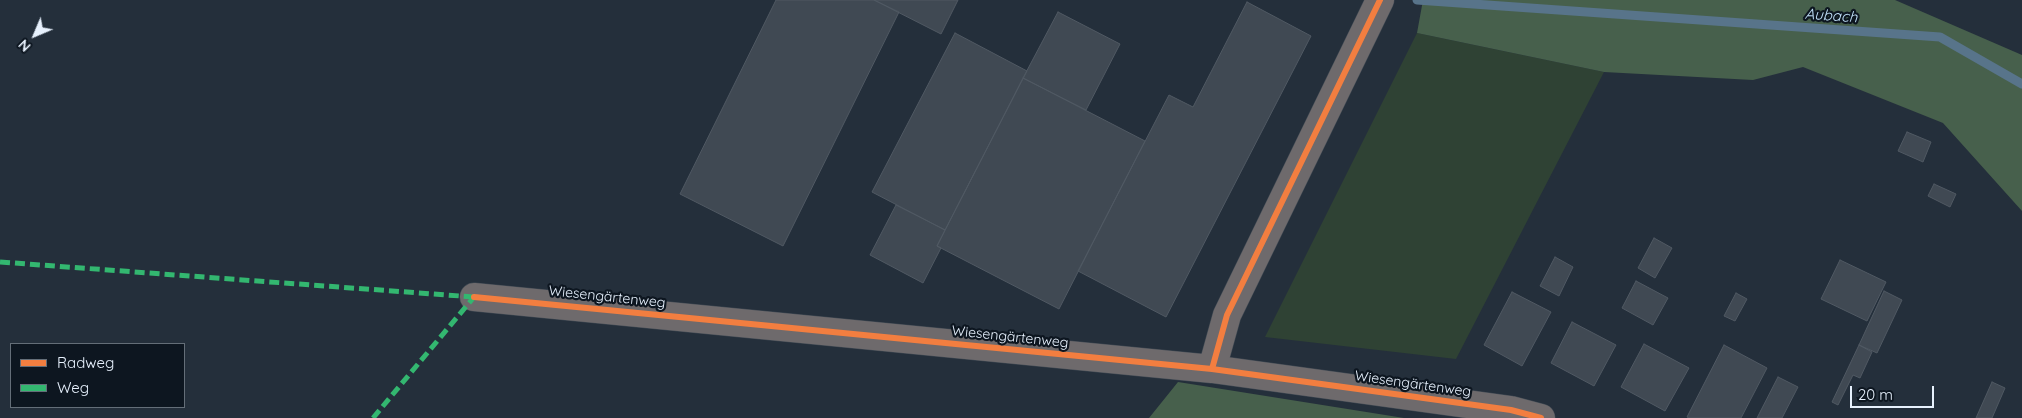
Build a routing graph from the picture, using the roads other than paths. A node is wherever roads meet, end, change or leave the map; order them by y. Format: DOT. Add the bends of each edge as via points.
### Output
graph roads {
  1 [pos="1380,0"];
  2 [pos="474,297"];
  3 [pos="1212,370"];
  4 [pos="1541,418"];
  1 -- 3 [label="street" via="1227,315"];
  2 -- 3 [label="street, Wiesengärtenweg"];
  3 -- 4 [label="street, Wiesengärtenweg" via="1511,410"];
}
